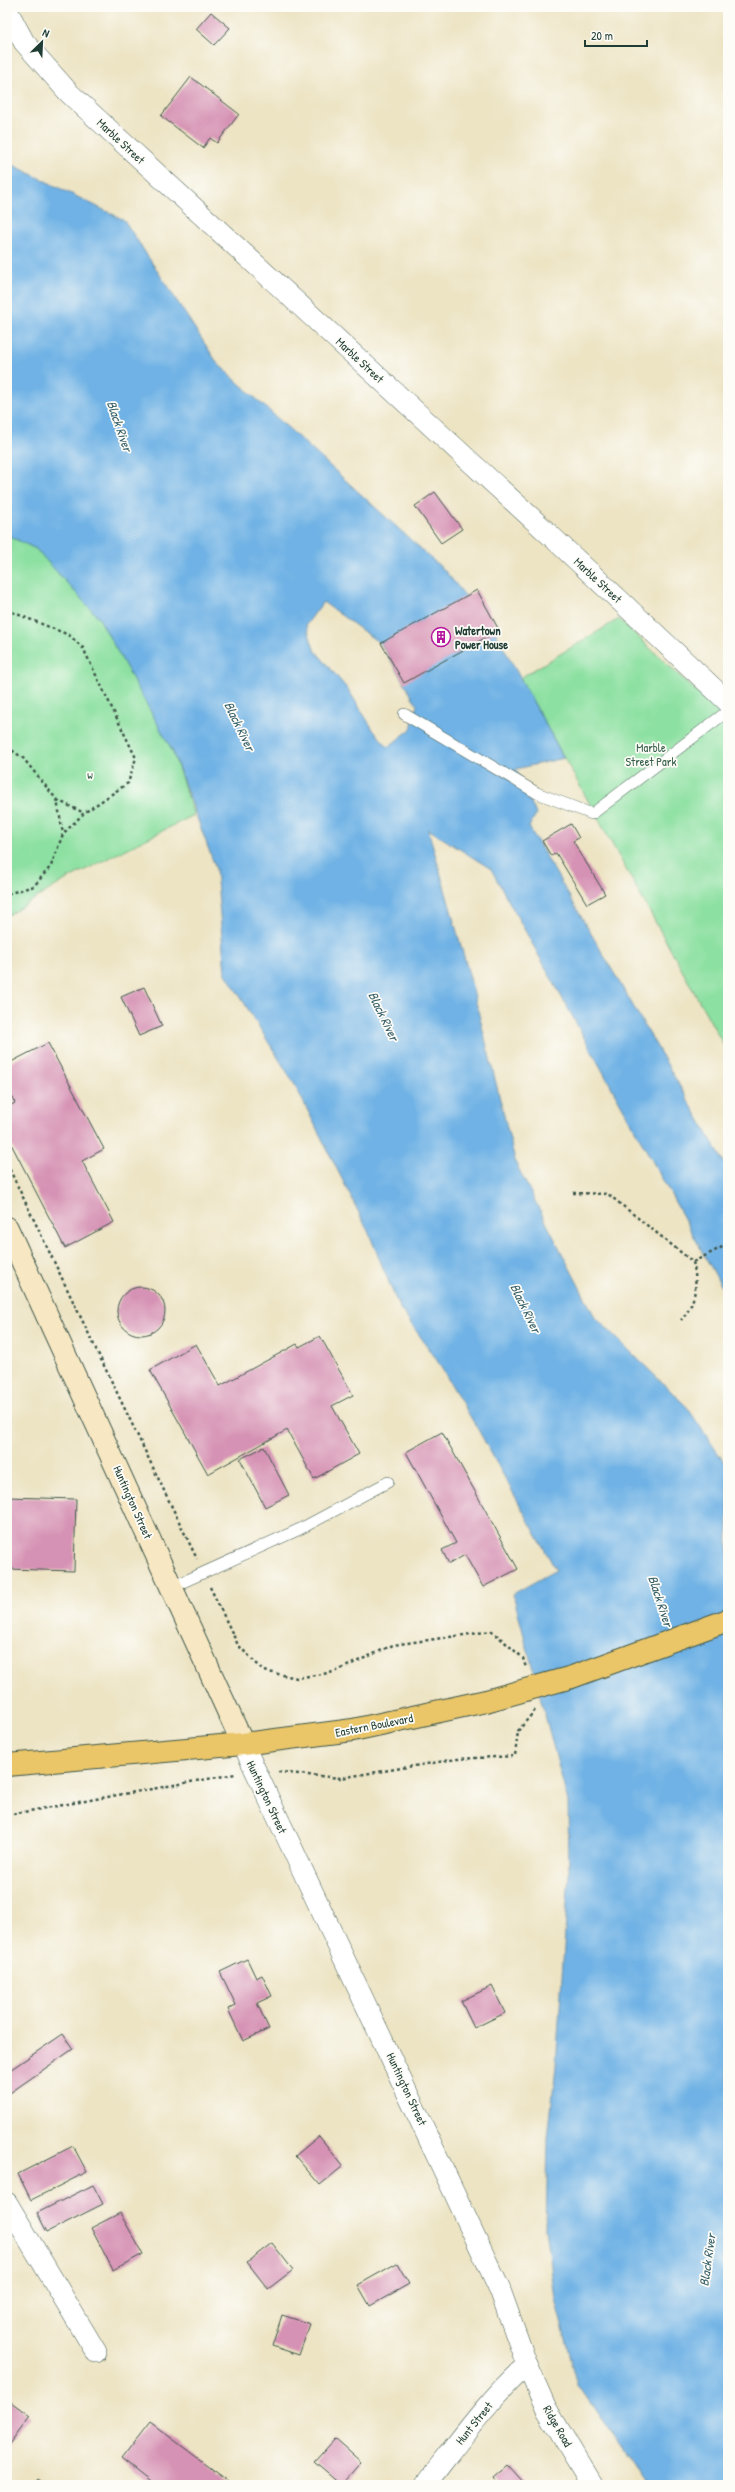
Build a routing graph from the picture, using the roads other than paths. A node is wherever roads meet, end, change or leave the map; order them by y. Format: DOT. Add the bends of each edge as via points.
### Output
graph roads {
  1 [pos="8,7"];
  2 [pos="728,702"];
  3 [pos="728,711"];
  4 [pos="404,714"];
  5 [pos="7,1228"];
  6 [pos="388,1482"];
  7 [pos="172,1587"];
  8 [pos="728,1620"];
  9 [pos="243,1744"];
  10 [pos="7,1765"];
  11 [pos="7,2203"];
  12 [pos="96,2352"];
  13 [pos="527,2365"];
  14 [pos="425,2485"];
  15 [pos="592,2485"];
  1 -- 2 [label="street, Marble Street" via="8,12 24,42 69,93 550,534"];
  3 -- 4 [label="lane" via="592,814 537,793"];
  5 -- 7 [label="street, Huntington Street"];
  6 -- 7 [label="lane" via="300,1529"];
  7 -- 9 [label="street, Huntington Street"];
  8 -- 9 [label="main road, Eastern Boulevard, bridge" via="572,1677 486,1701 353,1730"];
  9 -- 10 [label="main road, Eastern Boulevard"];
  9 -- 13 [label="street, Huntington Street" via="500,2290"];
  11 -- 12 [label="street"];
  13 -- 14 [label="street, Hunt Street" via="484,2409"];
  13 -- 15 [label="street, Ridge Road" via="546,2408"];
}
